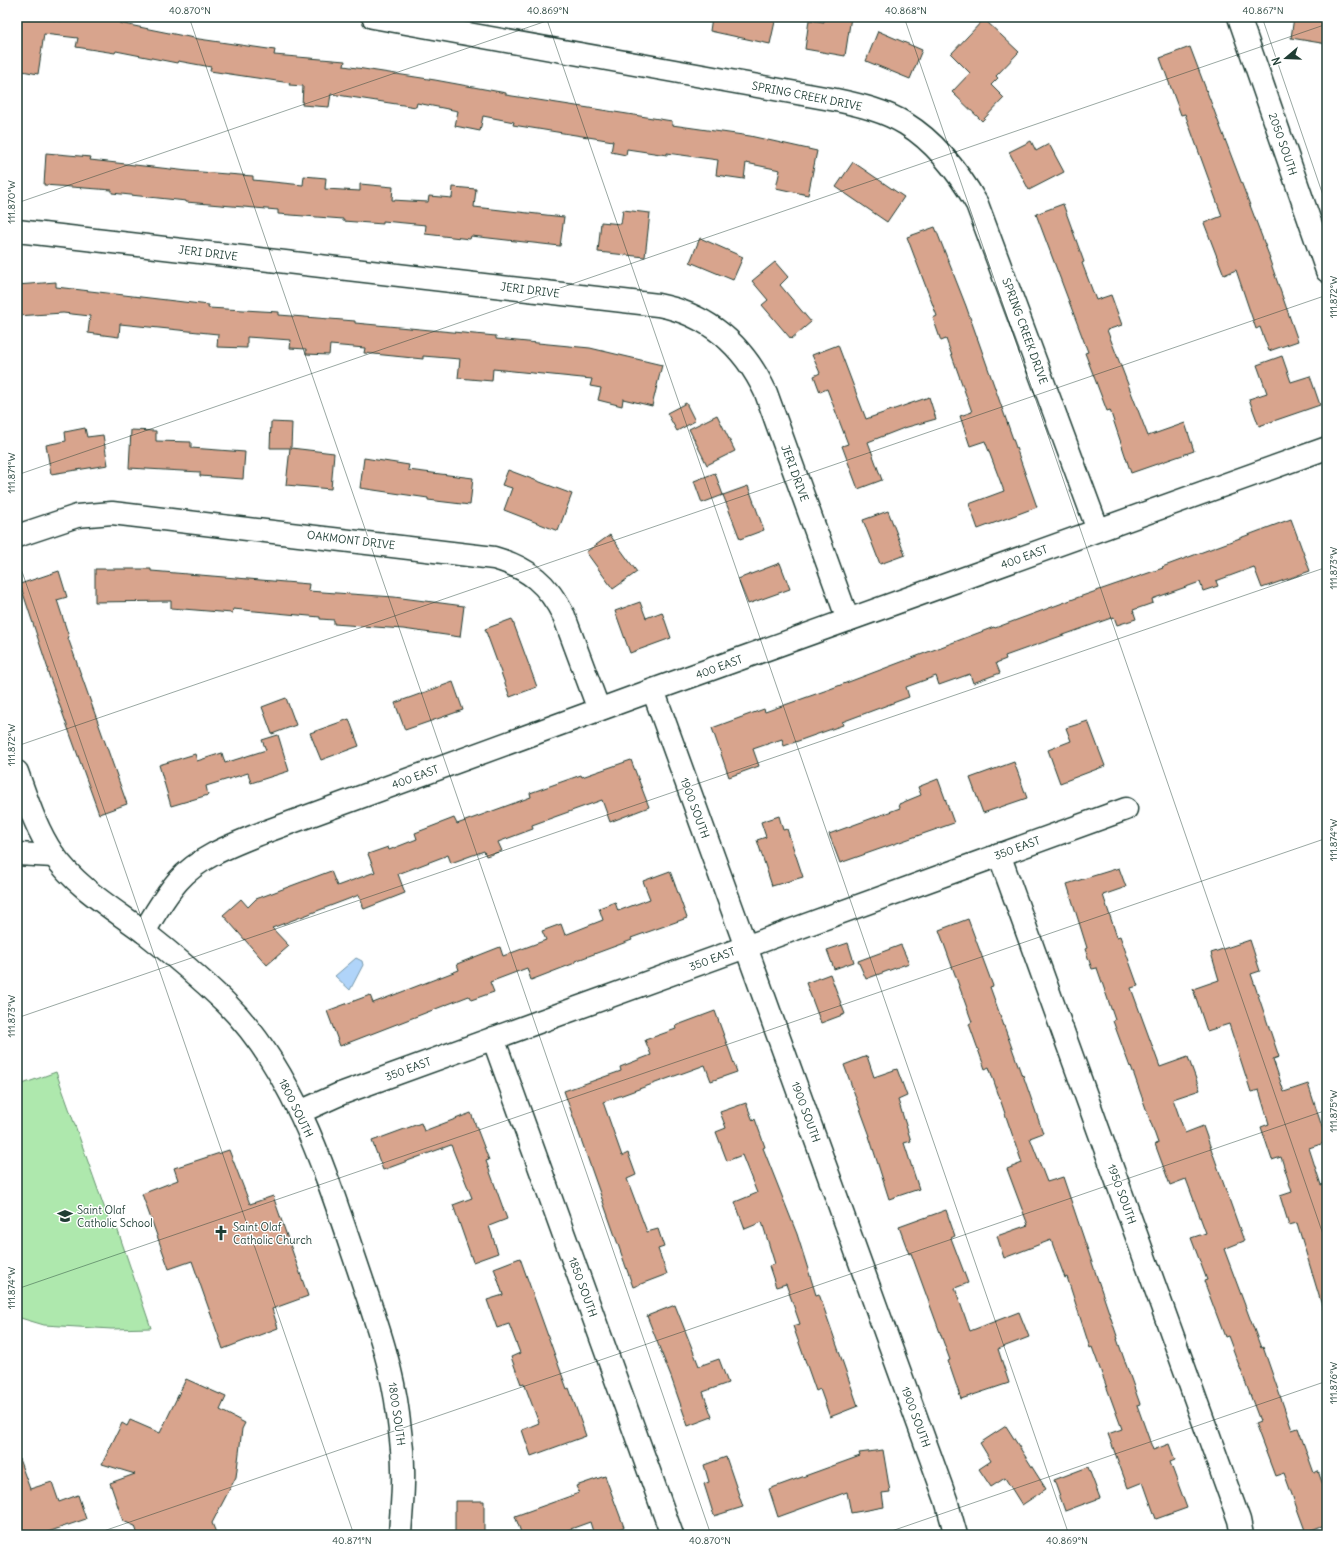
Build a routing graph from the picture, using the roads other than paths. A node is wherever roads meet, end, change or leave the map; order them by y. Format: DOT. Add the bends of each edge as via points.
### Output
graph roads {
  1 [pos="373,17"];
  2 [pos="1239,17"];
  3 [pos="17,231"];
  4 [pos="1327,271"];
  5 [pos="1327,448"];
  6 [pos="1098,530"];
  7 [pos="17,536"];
  8 [pos="848,620"];
  9 [pos="653,690"];
  10 [pos="599,710"];
  11 [pos="17,772"];
  12 [pos="22,806"];
  13 [pos="1126,809"];
  14 [pos="17,854"];
  15 [pos="999,854"];
  16 [pos="54,856"];
  17 [pos="144,932"];
  18 [pos="746,946"];
  19 [pos="494,1038"];
  20 [pos="300,1112"];
  21 [pos="400,1535"];
  22 [pos="672,1535"];
  23 [pos="956,1535"];
  24 [pos="1242,1535"];
  1 -- 6 [label="street, SPRING CREEK DRIVE" via="836,100 884,113 906,124 946,158 977,204"];
  2 -- 4 [label="street, 2050 SOUTH"];
  3 -- 8 [label="street, JERI DRIVE" via="658,305 688,313 732,341 757,374"];
  5 -- 6 [label="street, 400 EAST"];
  6 -- 8 [label="street, 400 EAST"];
  7 -- 10 [label="street, OAKMONT DRIVE" via="77,516 112,513 479,555 509,562 536,578 556,602 564,616"];
  8 -- 9 [label="street, 400 EAST"];
  9 -- 10 [label="street, 400 EAST"];
  9 -- 18 [label="street, 1900 SOUTH"];
  10 -- 17 [label="street, 400 EAST" via="262,833 217,853 196,865 178,881"];
  11 -- 12 [label="street, 1800 SOUTH"];
  12 -- 16 [label="street, 1800 SOUTH"];
  13 -- 15 [label="street, 350 EAST"];
  14 -- 16 [label="street"];
  15 -- 18 [label="street, 350 EAST"];
  15 -- 24 [label="street, 1950 SOUTH" via="1239,1520"];
  16 -- 17 [label="street, 1800 SOUTH" via="88,891"];
  17 -- 20 [label="street, 1800 SOUTH" via="226,1004 249,1030 269,1057"];
  18 -- 19 [label="street, 350 EAST"];
  18 -- 23 [label="street, 1900 SOUTH" via="946,1500"];
  19 -- 20 [label="street, 350 EAST" via="340,1094"];
  19 -- 22 [label="street, 1850 SOUTH"];
  20 -- 21 [label="street, 1800 SOUTH" via="334,1198 380,1335 390,1373 398,1413 403,1468"];
}
